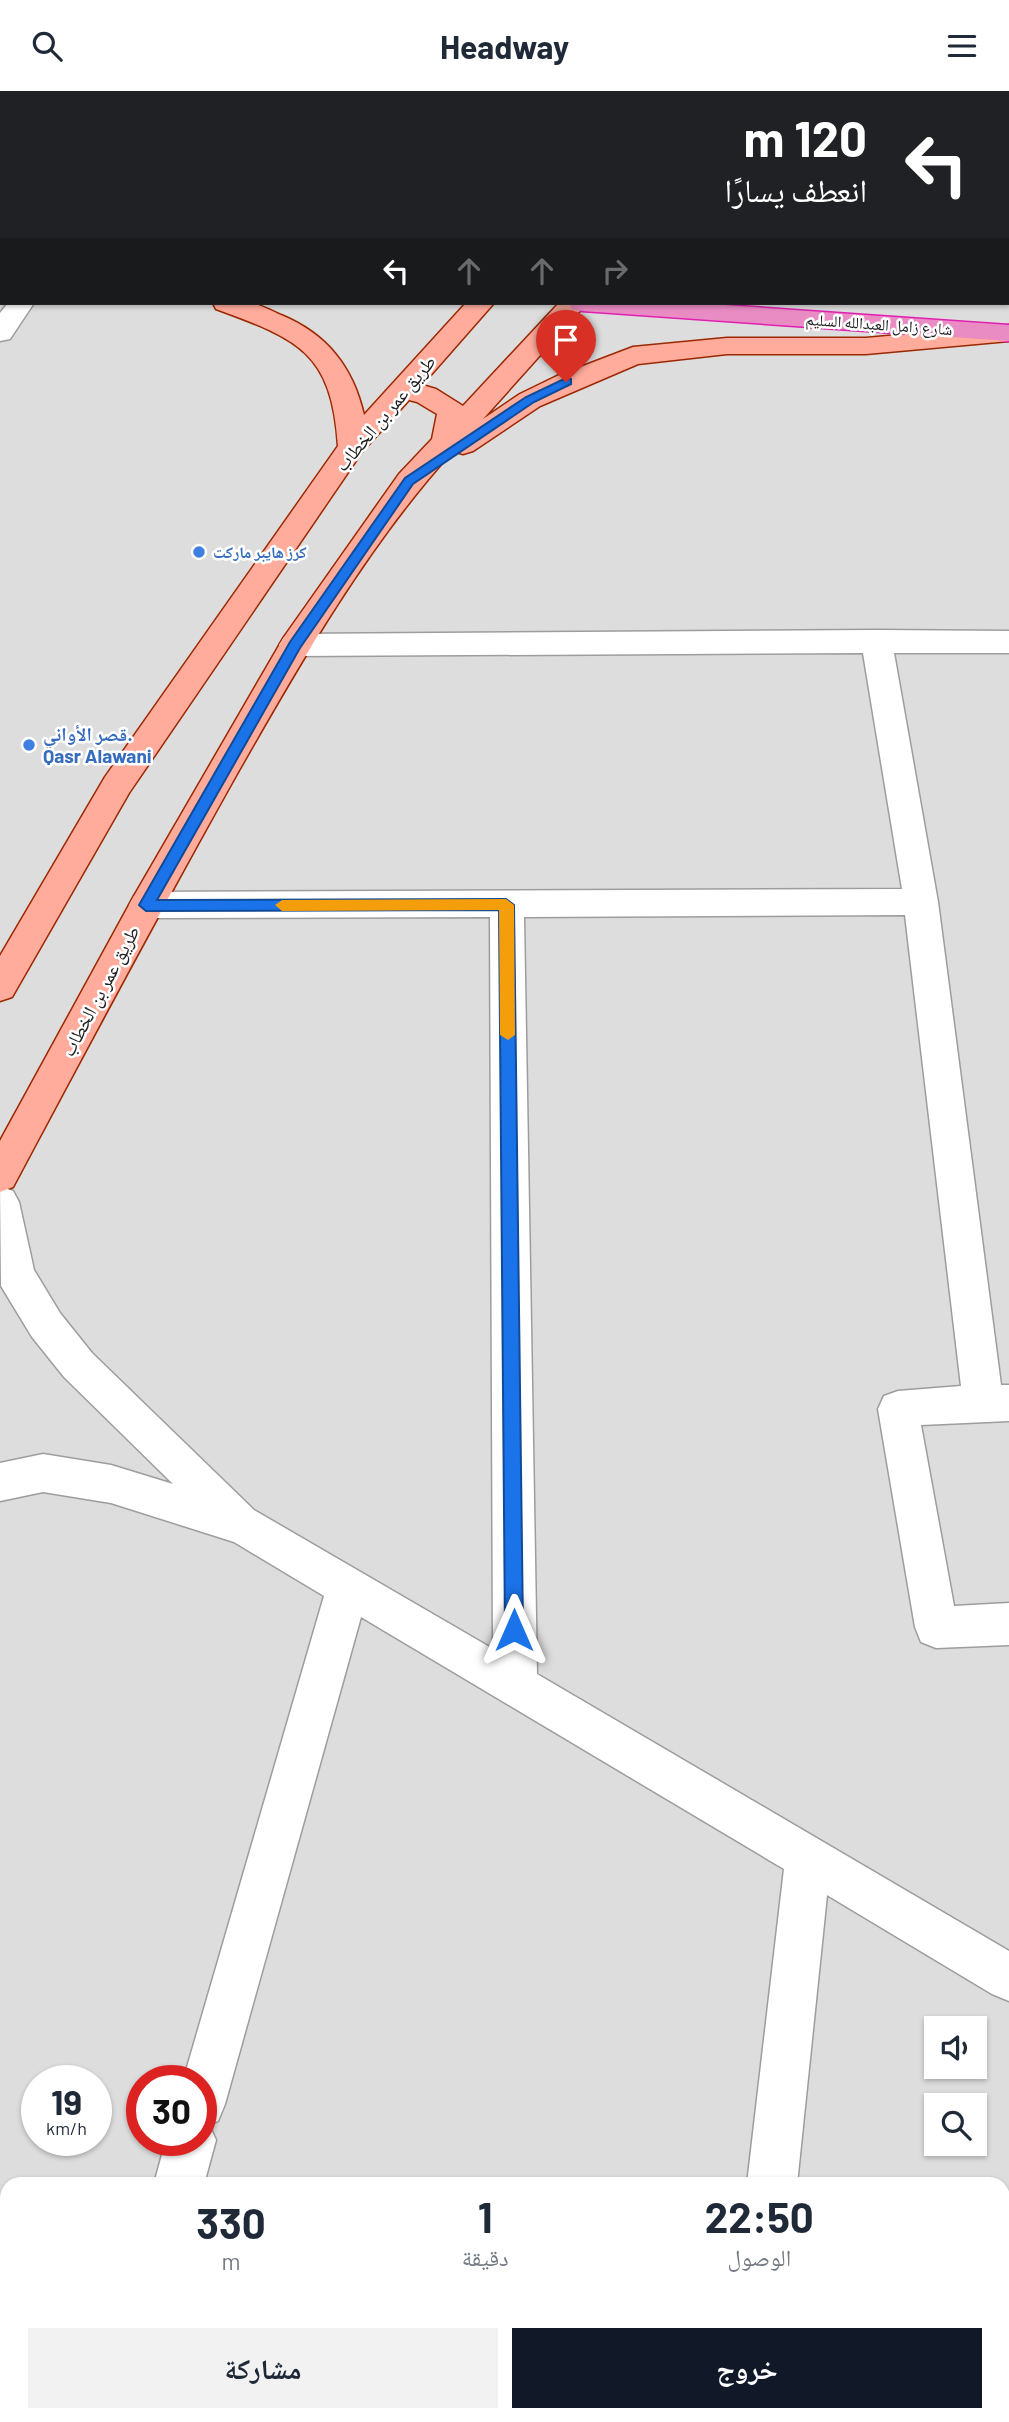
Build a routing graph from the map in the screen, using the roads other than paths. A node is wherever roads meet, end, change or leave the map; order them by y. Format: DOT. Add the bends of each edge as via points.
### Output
graph roads {
  1 [pos="20,305"];
  2 [pos="231,305"];
  3 [pos="479,305"];
  4 [pos="572,305"];
  5 [pos="638,305"];
  6 [pos="808,311"];
  7 [pos="0,333"];
  8 [pos="1009,333"];
  9 [pos="402,390"];
  10 [pos="446,441"];
  11 [pos="352,446"];
  12 [pos="409,481"];
  13 [pos="876,641"];
  14 [pos="1009,642"];
  15 [pos="295,645"];
  16 [pos="921,902"];
  17 [pos="146,905"];
  18 [pos="506,905"];
  19 [pos="0,987"];
  20 [pos="0,1176"];
  21 [pos="0,1202"];
  22 [pos="996,1403"];
  23 [pos="0,1482"];
  24 [pos="244,1526"];
  25 [pos="348,1587"];
  26 [pos="1009,1624"];
  27 [pos="515,1686"];
  28 [pos="808,1858"];
  29 [pos="1009,1977"];
  30 [pos="212,2065"];
  31 [pos="187,2156"];
  32 [pos="181,2177"];
  33 [pos="773,2177"];
  1 -- 7 [label="street"];
  2 -- 11 [label="main road" via="292,329 332,362 349,398"];
  3 -- 9 [label="main road, طريق عمر بن الخطاب"];
  4 -- 10 [label="main road, طريق عمر بن الخطاب"];
  5 -- 6 [label="highway, شارع زامل العبدالله السليم"];
  6 -- 8 [label="highway, شارع زامل العبدالله السليم"];
  8 -- 12 [label="main road" via="866,346 727,346 633,356 530,400"];
  9 -- 10 [label="main road" via="426,395 452,411"];
  9 -- 11 [label="main road, طريق عمر بن الخطاب"];
  10 -- 12 [label="main road, طريق عمر بن الخطاب"];
  11 -- 19 [label="main road, طريق عمر بن الخطاب" via="117,785"];
  12 -- 15 [label="main road, طريق عمر بن الخطاب"];
  13 -- 14 [label="street"];
  13 -- 15 [label="street"];
  13 -- 16 [label="street"];
  15 -- 17 [label="main road, طريق عمر بن الخطاب"];
  16 -- 18 [label="street"];
  16 -- 22 [label="street"];
  17 -- 18 [label="street"];
  17 -- 20 [label="main road, طريق عمر بن الخطاب"];
  18 -- 27 [label="street"];
  21 -- 24 [label="street" via="15,1274 46,1325 78,1365"];
  22 -- 26 [label="street" via="898,1409 936,1627"];
  23 -- 24 [label="street" via="43,1473 111,1483"];
  24 -- 25 [label="street"];
  25 -- 27 [label="street"];
  25 -- 30 [label="street"];
  27 -- 28 [label="street"];
  28 -- 29 [label="street"];
  28 -- 33 [label="street"];
  31 -- 32 [label="street"];
}
